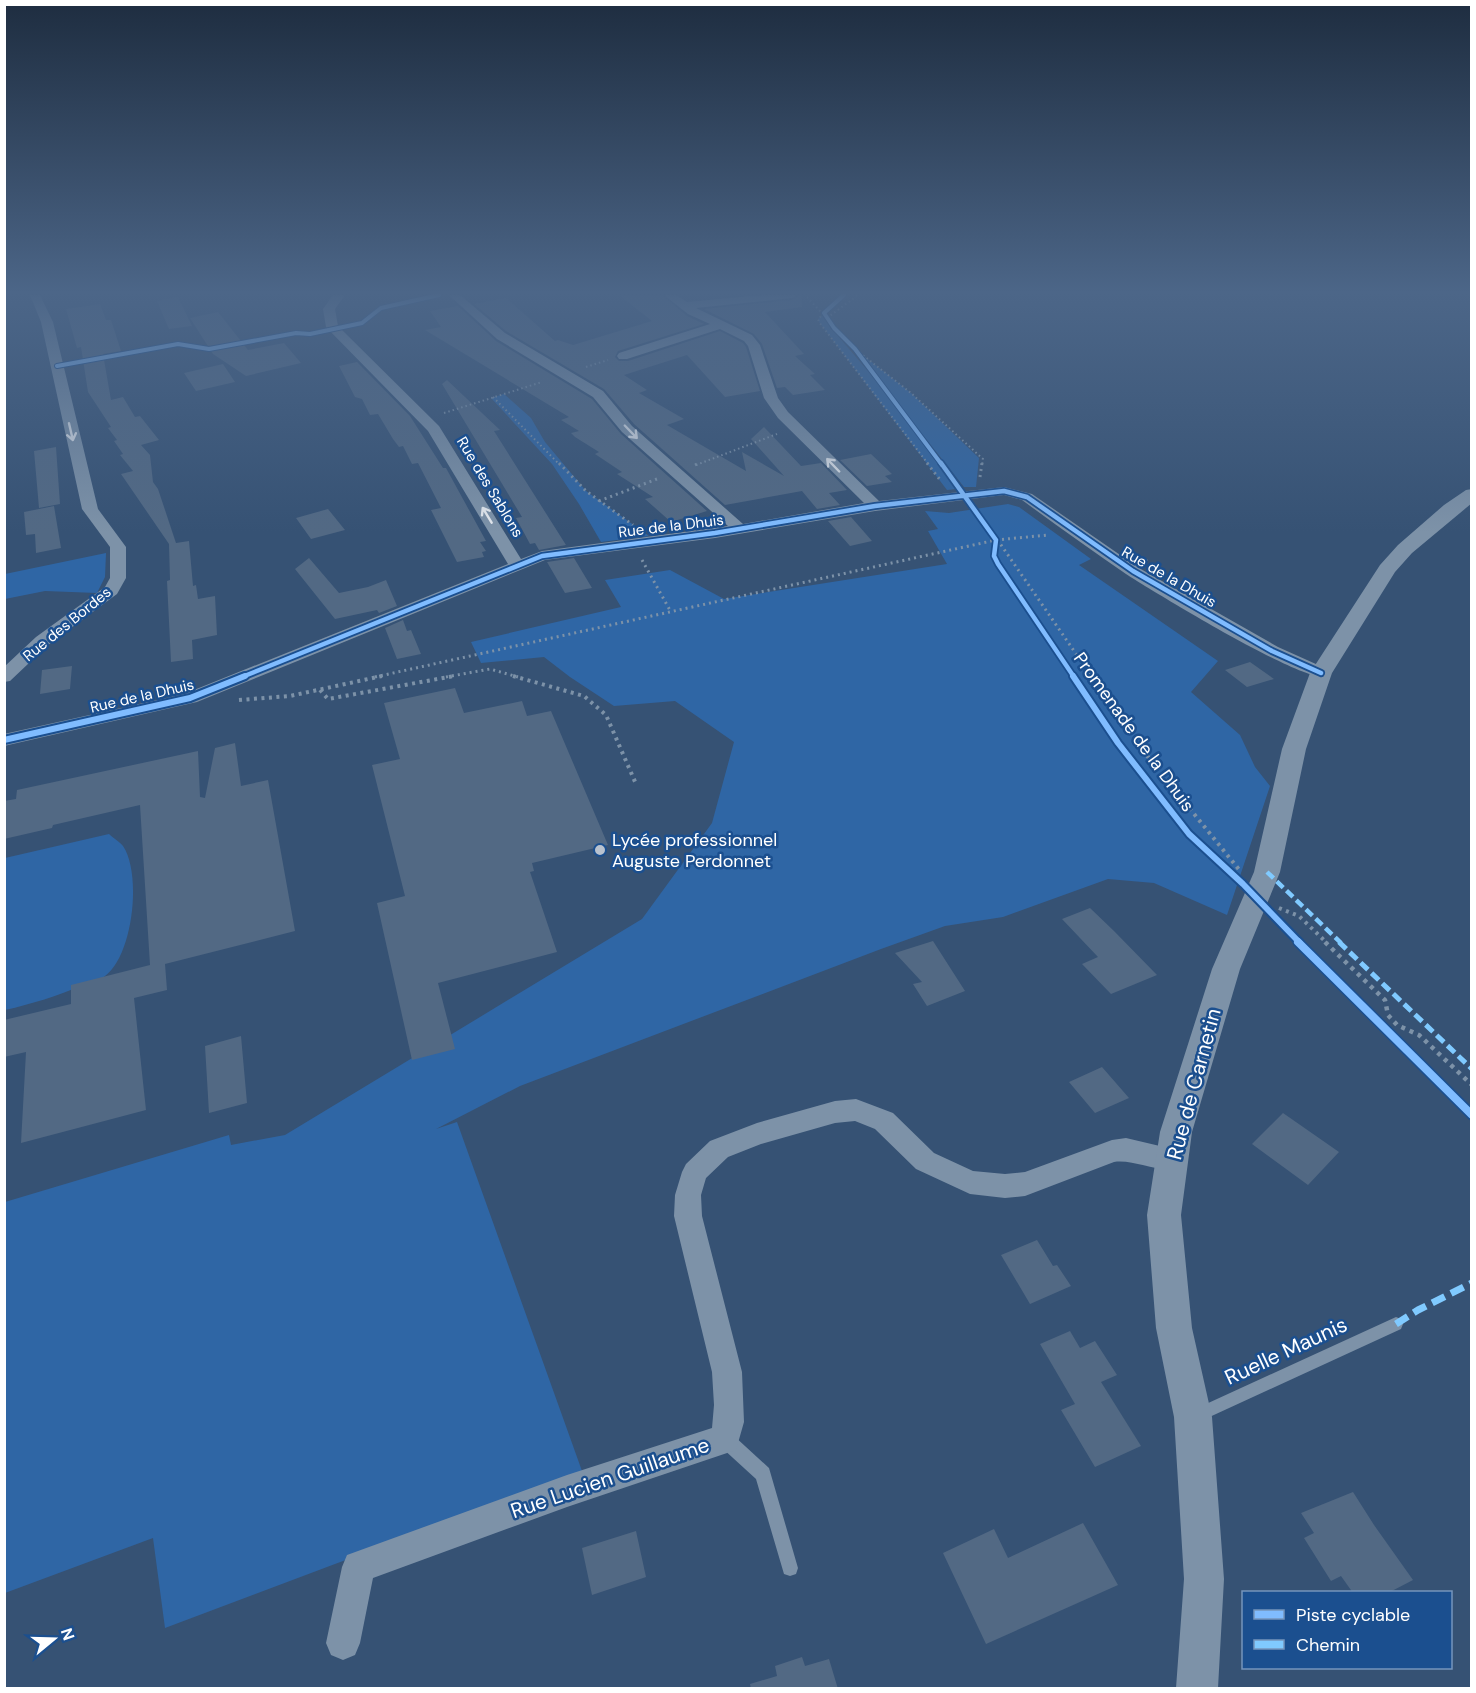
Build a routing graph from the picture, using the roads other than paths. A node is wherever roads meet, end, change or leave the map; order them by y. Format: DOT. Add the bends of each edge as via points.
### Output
graph roads {
  1 [pos="59,374"];
  2 [pos="379,374"];
  3 [pos="566,374"];
  4 [pos="763,374"];
  5 [pos="1472,494"];
  6 [pos="875,506"];
  7 [pos="740,529"];
  8 [pos="517,565"];
  9 [pos="1321,673"];
  10 [pos="4,676"];
  11 [pos="4,740"];
  12 [pos="1172,1159"];
  13 [pos="1396,1324"];
  14 [pos="1193,1417"];
  15 [pos="724,1439"];
  16 [pos="790,1568"];
  17 [pos="343,1643"];
  18 [pos="1197,1689"];
  1 -- 10 [label="street, Rue des Bordes, one-way" via="90,509 118,547 118,578 111,590 42,641"];
  8 -- 2 [label="street, Rue des Sablons, one-way" via="444,442"];
  3 -- 7 [label="street, one-way" via="598,394 627,429"];
  6 -- 4 [label="street, one-way" via="783,415 771,398"];
  5 -- 9 [label="street, Rue de Carnetin" via="1387,569"];
  6 -- 7 [label="street, Rue de la Dhuis"];
  6 -- 9 [label="street, Rue de la Dhuis" via="972,493 1019,493 1074,531 1139,565 1272,651"];
  7 -- 8 [label="street, Rue de la Dhuis" via="542,556"];
  8 -- 11 [label="street, Rue de la Dhuis" via="197,696"];
  9 -- 12 [label="street, Rue de Carnetin" via="1294,748 1267,872 1226,969 1176,1132"];
  12 -- 14 [label="street, Rue de Carnetin" via="1164,1215 1174,1328"];
  12 -- 15 [label="street, Rue Lucien Guillaume" via="1126,1149 1025,1184 970,1182 925,1161 884,1121 856,1110 835,1112 757,1134 718,1149 695,1172 688,1196 688,1216 726,1364 731,1401"];
  13 -- 14 [label="lane, Ruelle Maunis"];
  14 -- 18 [label="street, Rue de Carnetin" via="1204,1579"];
  15 -- 16 [label="lane" via="763,1474"];
  15 -- 17 [label="street, Rue Lucien Guillaume" via="359,1567"];
}
